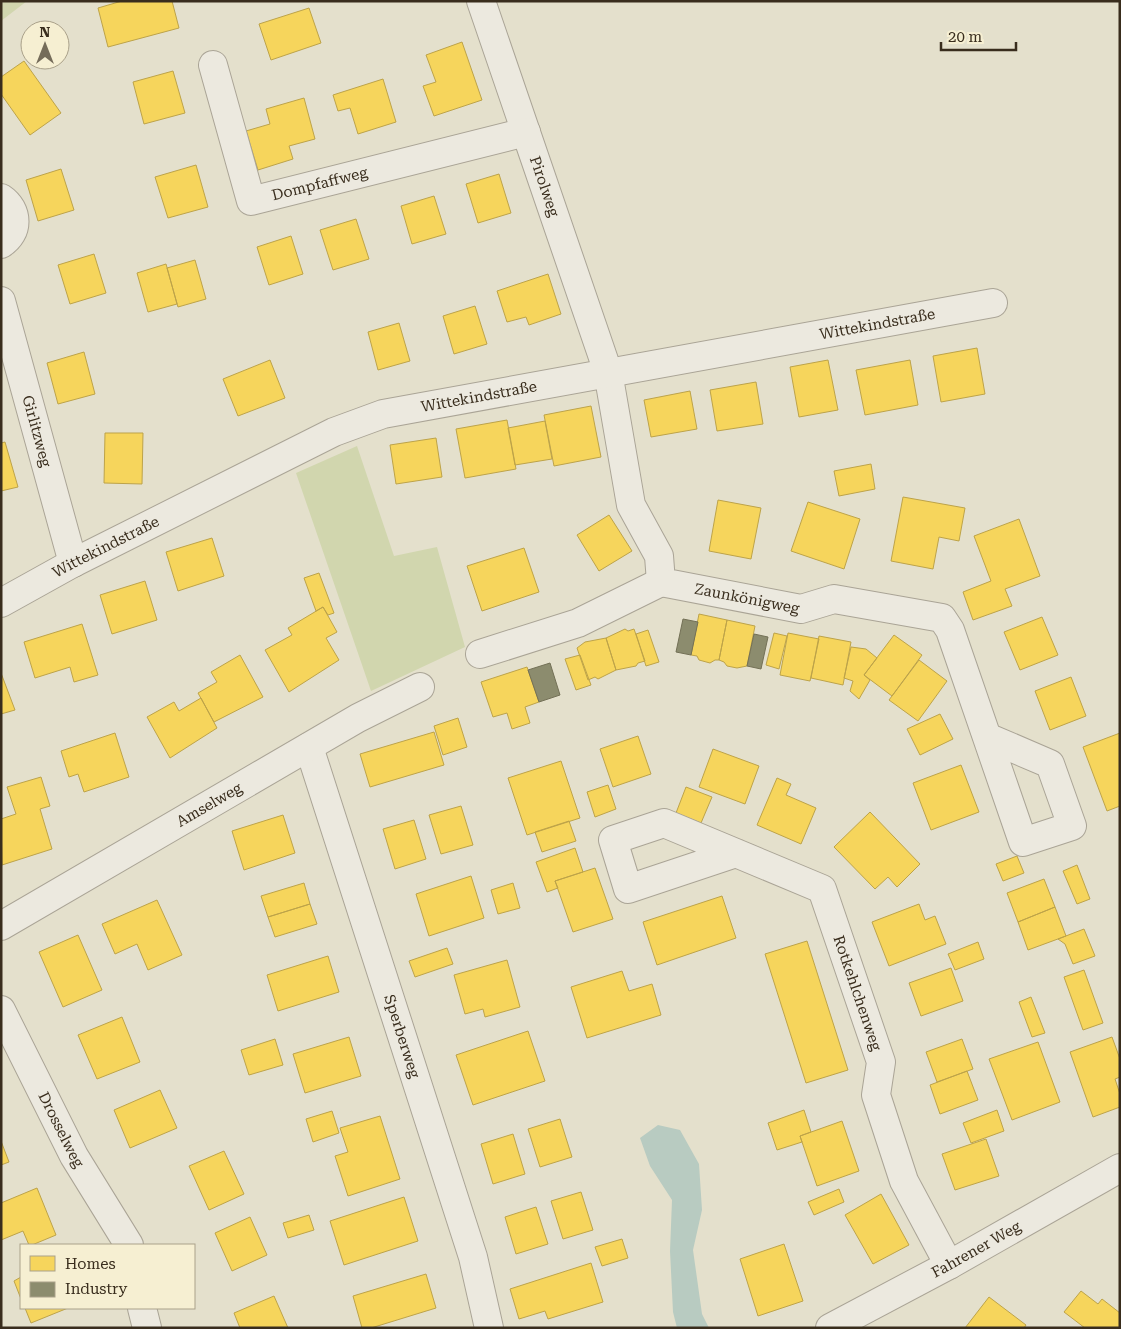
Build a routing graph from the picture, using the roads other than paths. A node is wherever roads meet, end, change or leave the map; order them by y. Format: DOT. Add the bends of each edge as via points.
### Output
graph roads {
  1 [pos="481,1"];
  2 [pos="213,65"];
  3 [pos="526,132"];
  4 [pos="1,198"];
  5 [pos="1,244"];
  6 [pos="1,301"];
  7 [pos="993,303"];
  8 [pos="608,372"];
  9 [pos="73,563"];
  10 [pos="662,582"];
  11 [pos="1,603"];
  12 [pos="480,654"];
  13 [pos="420,687"];
  14 [pos="987,737"];
  15 [pos="309,746"];
  16 [pos="736,854"];
  17 [pos="1,926"];
  18 [pos="1,1010"];
  19 [pos="1120,1168"];
  20 [pos="128,1244"];
  21 [pos="949,1266"];
  22 [pos="142,1309"];
  23 [pos="147,1328"];
  24 [pos="489,1328"];
  25 [pos="830,1328"];
  1 -- 3 [label="street, Pirolweg"];
  2 -- 3 [label="street, Dompfaffweg" via="251,201"];
  3 -- 8 [label="street, Pirolweg"];
  4 -- 5 [label="street" via="14,214 16,226"];
  6 -- 9 [label="street, Girlitzweg"];
  7 -- 8 [label="street, Wittekindstraße"];
  8 -- 9 [label="street, Wittekindstraße" via="383,414 334,432"];
  8 -- 10 [label="street" via="632,505 659,556"];
  9 -- 11 [label="street, Wittekindstraße"];
  10 -- 12 [label="street" via="578,623"];
  10 -- 14 [label="street, Zaunkönigweg" via="802,609 834,599 942,618 950,630"];
  13 -- 15 [label="street, Amselweg"];
  15 -- 17 [label="street, Amselweg"];
  15 -- 24 [label="street, Sperberweg" via="473,1257"];
  16 -- 21 [label="street, Rotkehlchenweg" via="822,889 881,1062 876,1095 904,1181"];
  18 -- 20 [label="street, Drosselweg" via="74,1156"];
  19 -- 21 [label="street, Fahrener Weg"];
  21 -- 25 [label="street, Fahrener Weg"];
  22 -- 23 [label="street"];
}
